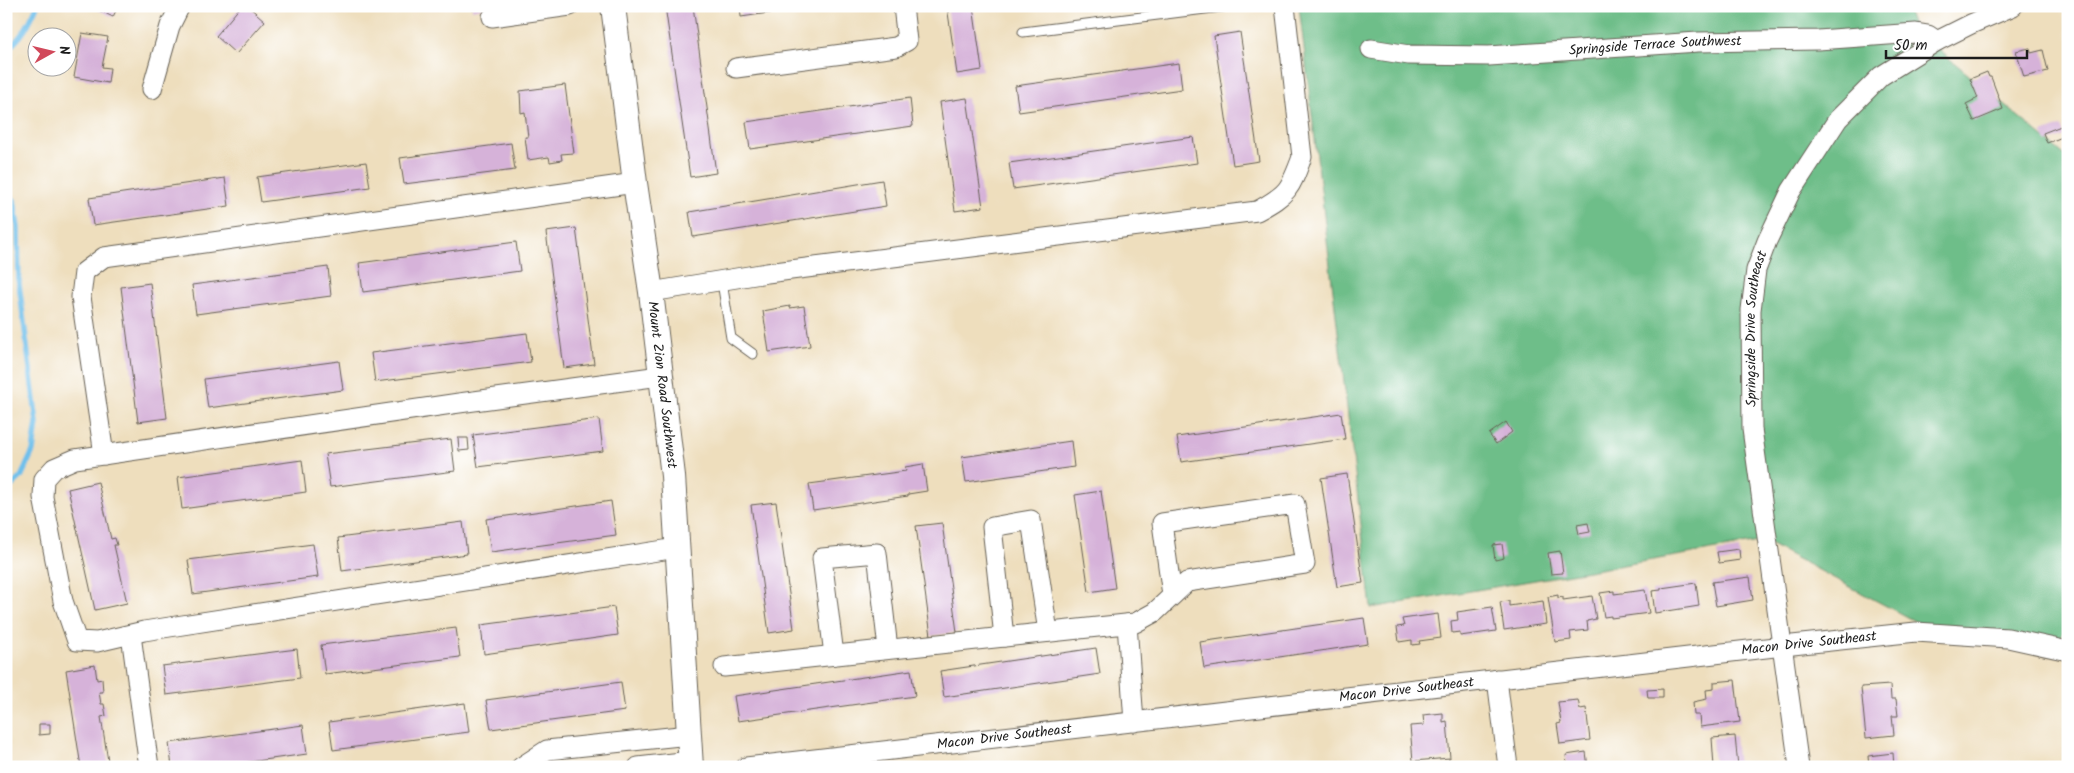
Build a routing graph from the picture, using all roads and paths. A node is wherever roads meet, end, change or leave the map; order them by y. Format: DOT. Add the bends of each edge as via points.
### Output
graph roads {
  1 [pos="180,6"];
  2 [pos="570,6"];
  3 [pos="613,6"];
  4 [pos="903,6"];
  5 [pos="1229,6"];
  6 [pos="1285,6"];
  7 [pos="2013,6"];
  8 [pos="492,16"];
  9 [pos="1023,32"];
  10 [pos="1937,41"];
  11 [pos="1371,49"];
  12 [pos="736,68"];
  13 [pos="152,89"];
  14 [pos="635,183"];
  15 [pos="722,282"];
  16 [pos="651,292"];
  17 [pos="752,354"];
  18 [pos="660,376"];
  19 [pos="104,455"];
  20 [pos="677,548"];
  21 [pos="1172,594"];
  22 [pos="1127,624"];
  23 [pos="1048,632"];
  24 [pos="131,635"];
  25 [pos="1004,637"];
  26 [pos="1783,646"];
  27 [pos="888,649"];
  28 [pos="2068,651"];
  29 [pos="834,655"];
  30 [pos="724,666"];
  31 [pos="1497,679"];
  32 [pos="1134,722"];
  33 [pos="690,735"];
  34 [pos="691,764"];
  35 [pos="782,765"];
  36 [pos="149,767"];
  37 [pos="521,767"];
  38 [pos="638,767"];
  39 [pos="746,767"];
  40 [pos="1508,767"];
  41 [pos="1799,767"];
  1 -- 13 [label="street" via="170,26"];
  2 -- 8 [label="street"];
  3 -- 14 [label="street, Mount Zion Road Southwest"];
  4 -- 12 [label="street" via="907,41 896,48"];
  5 -- 9 [label="lane"];
  6 -- 15 [label="street" via="1302,157 1294,180 1281,198 1257,211 767,273"];
  7 -- 10 [label="street, Springside Drive Southeast"];
  10 -- 11 [label="street, Springside Terrace Southwest" via="1916,33 1818,40 1698,42 1489,56 1409,55"];
  10 -- 26 [label="street, Springside Drive Southeast" via="1881,76 1838,119 1791,191 1766,241 1756,270 1751,310 1752,429"];
  14 -- 16 [label="street, Mount Zion Road Southwest"];
  14 -- 19 [label="street" via="104,257 84,272 81,297"];
  15 -- 16 [label="street"];
  15 -- 17 [label="lane" via="731,338"];
  16 -- 18 [label="street, Mount Zion Road Southwest"];
  18 -- 19 [label="street"];
  18 -- 20 [label="street, Mount Zion Road Southwest" via="673,476"];
  19 -- 24 [label="street" via="54,468 44,479 43,497 63,601 77,641 97,642"];
  20 -- 24 [label="street"];
  20 -- 33 [label="street, Mount Zion Road Southwest"];
  21 -- 21 [label="street" via="1162,523 1295,504 1305,564 1187,582"];
  21 -- 22 [label="street" via="1155,612"];
  22 -- 23 [label="street"];
  22 -- 32 [label="street"];
  23 -- 25 [label="street"];
  23 -- 25 [label="street" via="1031,520 992,527"];
  24 -- 36 [label="street"];
  25 -- 27 [label="street"];
  26 -- 28 [label="street, Macon Drive Southeast" via="1916,632 2008,638"];
  26 -- 31 [label="street, Macon Drive Southeast"];
  26 -- 41 [label="street, Springside Drive Southeast"];
  27 -- 29 [label="street"];
  27 -- 29 [label="street" via="877,554 822,558"];
  29 -- 30 [label="street"];
  31 -- 32 [label="street, Macon Drive Southeast"];
  31 -- 40 [label="street"];
  32 -- 35 [label="street, Macon Drive Southeast"];
  33 -- 34 [label="street, Mount Zion Road Southwest"];
  33 -- 37 [label="street" via="547,750"];
  34 -- 38 [label="street"];
  35 -- 39 [label="street, Macon Drive Southeast"];
}
